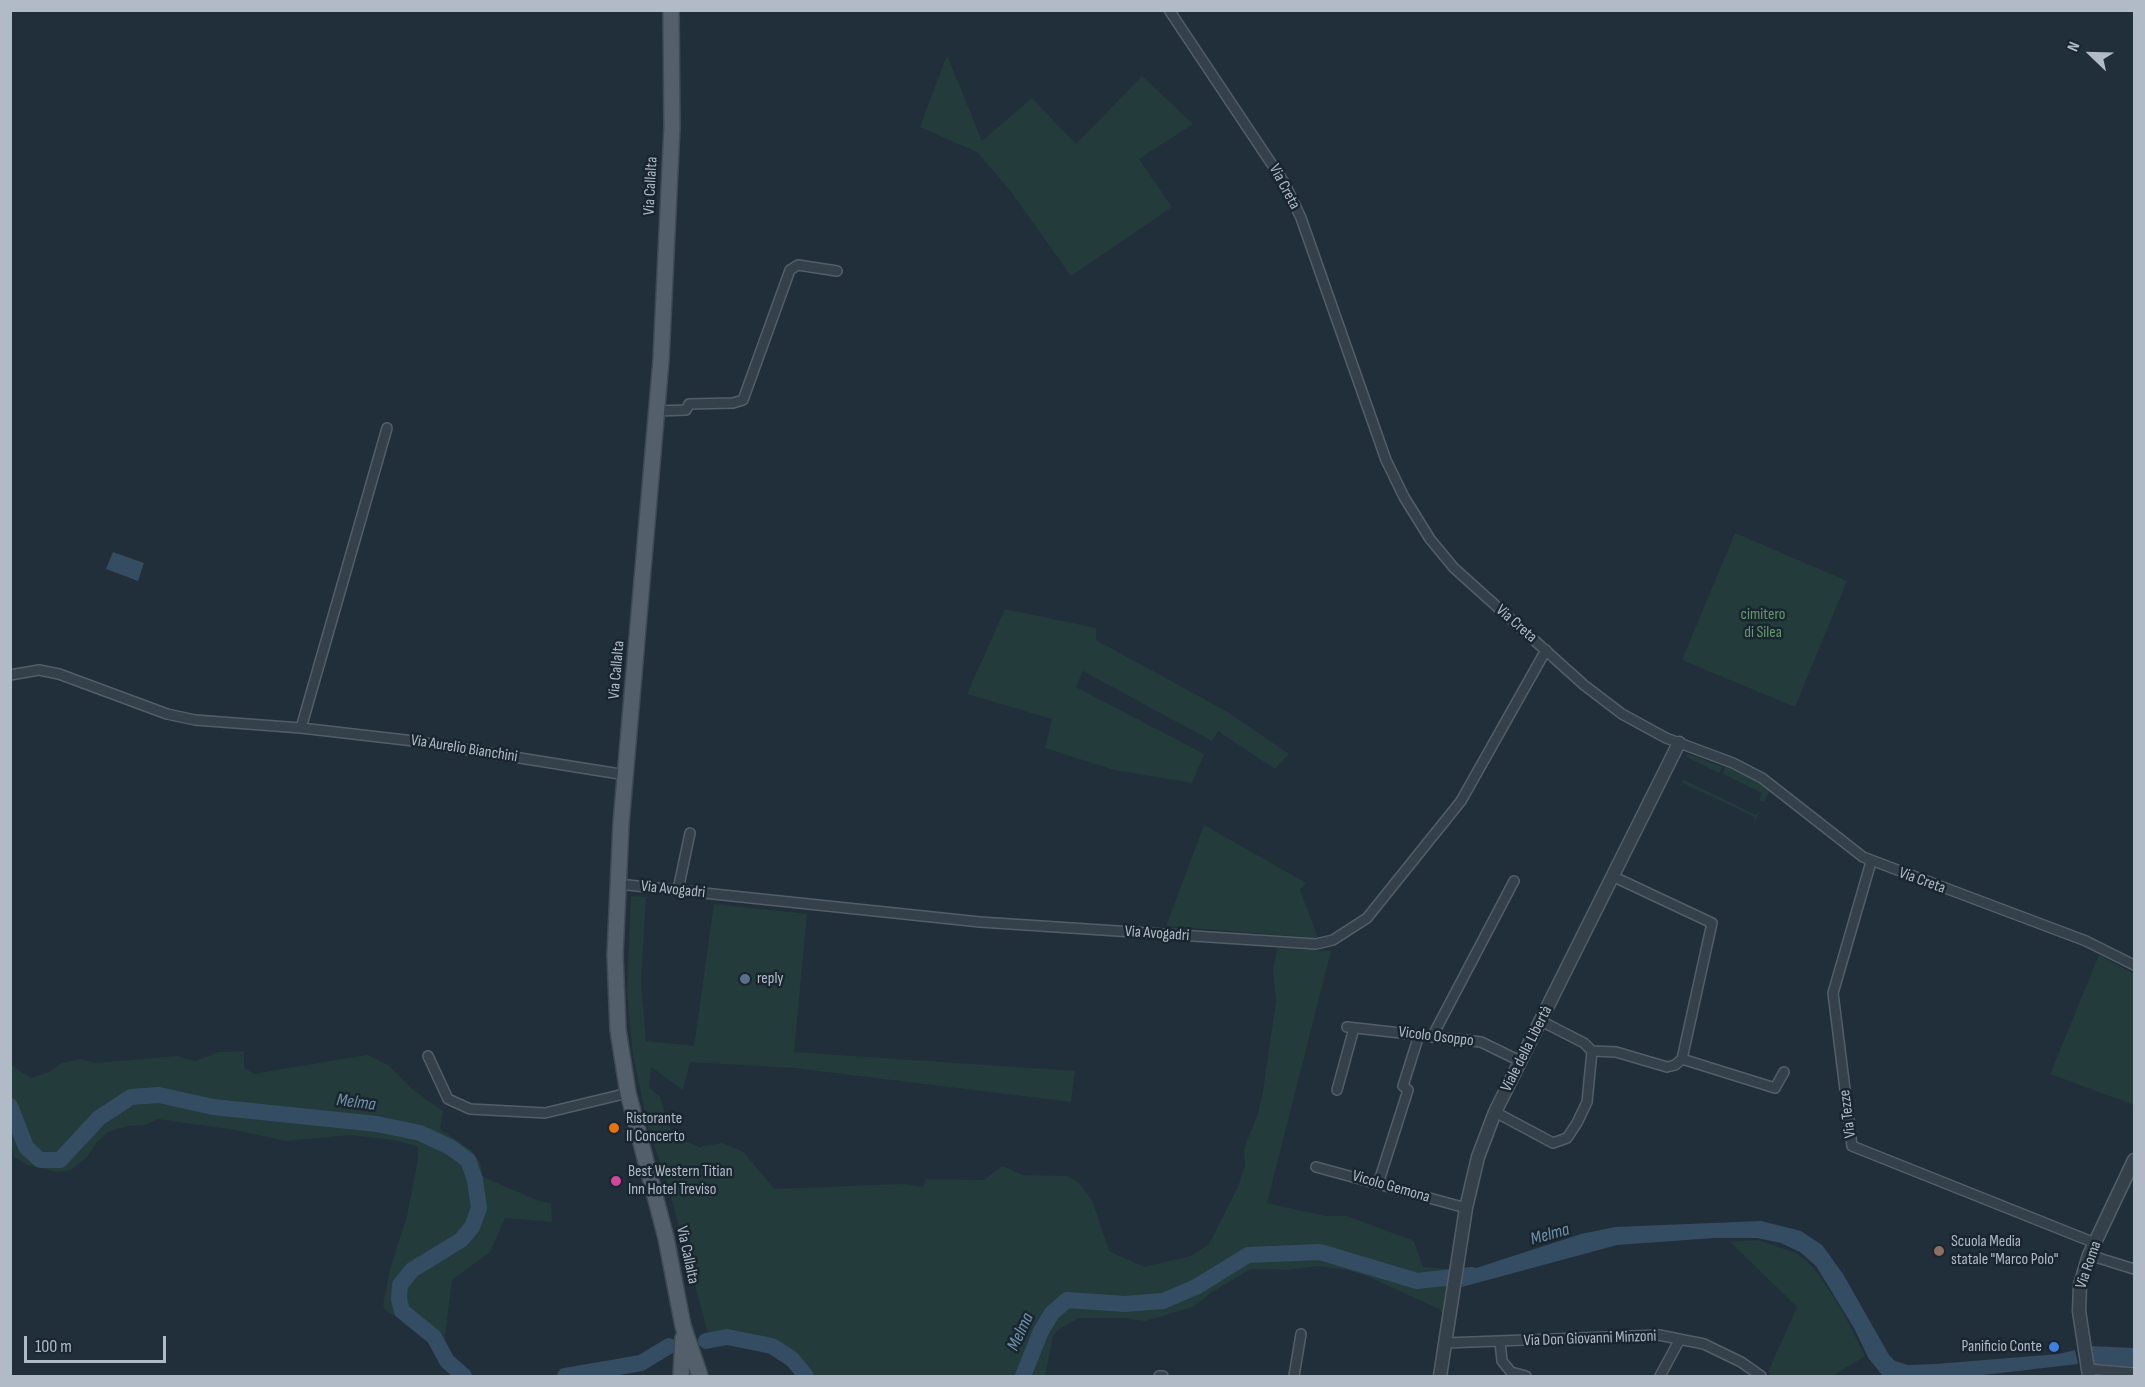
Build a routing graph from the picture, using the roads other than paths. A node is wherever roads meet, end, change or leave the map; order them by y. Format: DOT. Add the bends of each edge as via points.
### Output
graph roads {
  1 [pos="671,10"];
  2 [pos="1169,10"];
  3 [pos="837,271"];
  4 [pos="657,411"];
  5 [pos="387,428"];
  6 [pos="1546,650"];
  7 [pos="10,675"];
  8 [pos="301,728"];
  9 [pos="1679,743"];
  10 [pos="626,775"];
  11 [pos="690,833"];
  12 [pos="1871,862"];
  13 [pos="1612,876"];
  14 [pos="1514,881"];
  15 [pos="618,884"];
  16 [pos="678,890"];
  17 [pos="2134,965"];
  18 [pos="1541,1021"];
  19 [pos="1419,1035"];
  20 [pos="1432,1037"];
  21 [pos="1592,1051"];
  22 [pos="428,1056"];
  23 [pos="1682,1059"];
  24 [pos="1520,1061"];
  25 [pos="1784,1072"];
  26 [pos="1337,1090"];
  27 [pos="628,1093"];
  28 [pos="1495,1112"];
  29 [pos="2134,1160"];
  30 [pos="1316,1167"];
  31 [pos="1378,1184"];
  32 [pos="2129,1185"];
  33 [pos="1466,1208"];
  34 [pos="2095,1243"];
  35 [pos="2089,1255"];
  36 [pos="2134,1269"];
  37 [pos="683,1326"];
  38 [pos="1301,1334"];
  39 [pos="1680,1339"];
  40 [pos="1500,1342"];
  41 [pos="1445,1343"];
  42 [pos="2088,1373"];
  43 [pos="2134,1373"];
  44 [pos="681,1377"];
  45 [pos="700,1377"];
  46 [pos="1294,1377"];
  47 [pos="1440,1377"];
  48 [pos="1526,1377"];
  49 [pos="1660,1377"];
  50 [pos="1761,1377"];
  1 -- 4 [label="main road, Via Callalta" via="672,128"];
  2 -- 6 [label="street, Via Creta" via="1285,184 1301,218 1374,430 1404,497 1440,554"];
  3 -- 4 [label="street" via="798,265 790,270 743,400"];
  4 -- 10 [label="main road, Via Callalta"];
  5 -- 8 [label="street"];
  6 -- 9 [label="street, Via Creta" via="1622,714"];
  6 -- 16 [label="street, Via Avogadri" via="1461,801 1367,918 1333,940 1316,944 980,922"];
  7 -- 8 [label="street, Via Aurelio Bianchini" via="39,670 59,674 167,714 195,720"];
  8 -- 10 [label="street, Via Aurelio Bianchini" via="414,741"];
  9 -- 12 [label="street, Via Creta" via="1762,778"];
  9 -- 13 [label="street, Viale della Libertà"];
  10 -- 15 [label="main road, Via Callalta"];
  11 -- 16 [label="street"];
  12 -- 17 [label="street, Via Creta" via="2086,941"];
  12 -- 34 [label="street, Via Tezze" via="1833,993 1852,1146"];
  13 -- 18 [label="street, Viale della Libertà"];
  13 -- 23 [label="street" via="1712,923"];
  14 -- 20 [label="street"];
  15 -- 16 [label="street, Via Avogadri"];
  15 -- 27 [label="main road, Via Callalta" via="618,1019"];
  18 -- 21 [label="street"];
  18 -- 24 [label="street, Viale della Libertà"];
  19 -- 20 [label="street, Vicolo Osoppo"];
  19 -- 26 [label="street, Vicolo Osoppo" via="1351,1027"];
  19 -- 31 [label="street" via="1403,1086 1408,1090"];
  20 -- 24 [label="street, Vicolo Osoppo" via="1481,1042"];
  21 -- 23 [label="street" via="1616,1052 1667,1067"];
  21 -- 28 [label="street" via="1587,1102 1567,1138 1553,1143"];
  22 -- 27 [label="street" via="448,1099 470,1109 545,1113"];
  23 -- 25 [label="street" via="1775,1088"];
  24 -- 28 [label="street, Viale della Libertà"];
  27 -- 37 [label="main road, Via Callalta" via="666,1238"];
  28 -- 33 [label="street, Viale della Libertà" via="1478,1157"];
  29 -- 32 [label="street, Via Roma"];
  30 -- 31 [label="street, Vicolo Gemona"];
  31 -- 33 [label="street, Vicolo Gemona"];
  32 -- 34 [label="street, Via Roma"];
  33 -- 41 [label="street, Viale della Libertà"];
  34 -- 35 [label="street, Via Roma"];
  35 -- 36 [label="street"];
  35 -- 42 [label="street, Via Roma" via="2078,1295"];
  37 -- 44 [label="main road, Via Callalta"];
  37 -- 45 [label="main road, Via Callalta"];
  38 -- 46 [label="street"];
  39 -- 40 [label="street, Via Don Giovanni Minzoni" via="1659,1335"];
  39 -- 49 [label="street"];
  39 -- 50 [label="street, Via Don Giovanni Minzoni" via="1704,1344"];
  40 -- 41 [label="street, Via Don Giovanni Minzoni"];
  40 -- 48 [label="street" via="1502,1361 1511,1372"];
  41 -- 47 [label="street, Viale della Libertà"];
  42 -- 43 [label="street"];
}
